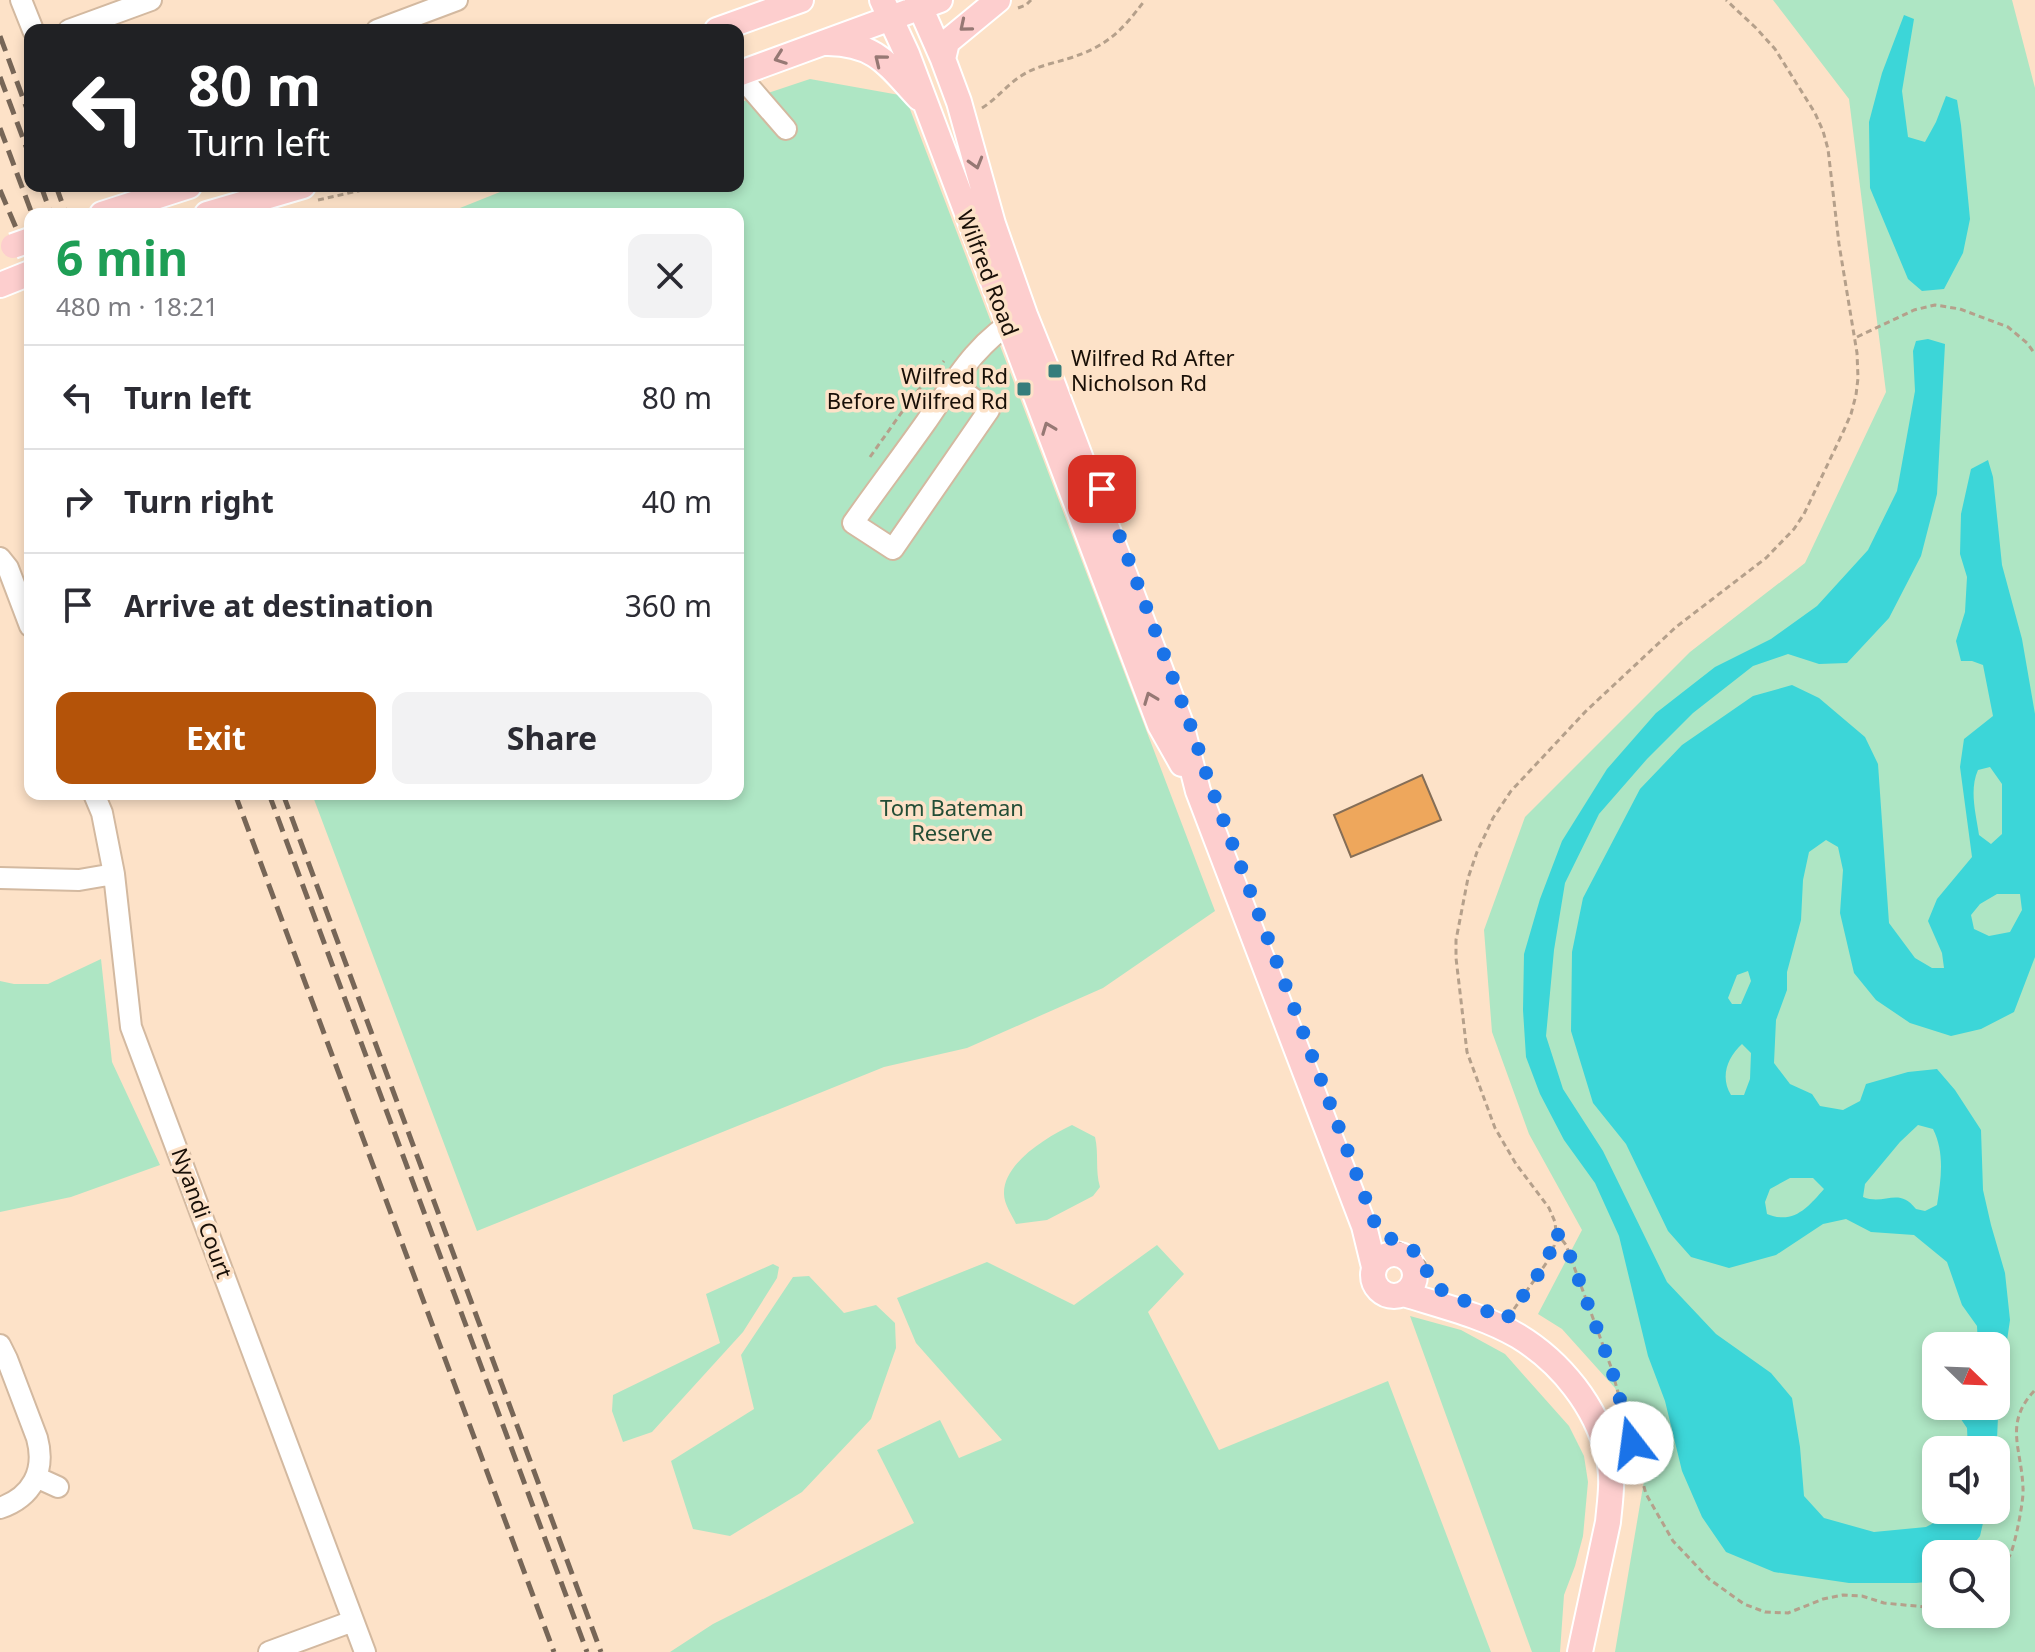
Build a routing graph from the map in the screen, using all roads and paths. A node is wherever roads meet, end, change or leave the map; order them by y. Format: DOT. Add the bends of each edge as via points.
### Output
graph roads {
  1 [pos="21,0"];
  2 [pos="151,0"];
  3 [pos="457,0"];
  4 [pos="801,0"];
  5 [pos="998,0"];
  6 [pos="1145,0"];
  7 [pos="1726,0"];
  8 [pos="926,3"];
  9 [pos="886,9"];
  10 [pos="755,10"];
  11 [pos="31,24"];
  12 [pos="85,24"];
  13 [pos="393,24"];
  14 [pos="728,24"];
  15 [pos="822,43"];
  16 [pos="943,59"];
  17 [pos="744,74"];
  18 [pos="744,81"];
  19 [pos="925,104"];
  20 [pos="971,113"];
  21 [pos="786,129"];
  22 [pos="171,192"];
  23 [pos="309,194"];
  24 [pos="121,208"];
  25 [pos="238,208"];
  26 [pos="24,275"];
  27 [pos="0,285"];
  28 [pos="1016,319"];
  29 [pos="1855,337"];
  30 [pos="2035,354"];
  31 [pos="953,374"];
  32 [pos="1018,375"];
  33 [pos="985,387"];
  34 [pos="870,457"];
  35 [pos="0,558"];
  36 [pos="24,610"];
  37 [pos="97,800"];
  38 [pos="114,874"];
  39 [pos="0,878"];
  40 [pos="1556,1232"];
  41 [pos="1378,1245"];
  42 [pos="1425,1292"];
  43 [pos="1512,1311"];
  44 [pos="0,1345"];
  45 [pos="2035,1390"];
  46 [pos="36,1477"];
  47 [pos="58,1487"];
  48 [pos="0,1508"];
  49 [pos="2010,1555"];
  50 [pos="1922,1607"];
  51 [pos="353,1621"];
  52 [pos="269,1652"];
  53 [pos="365,1652"];
  54 [pos="1580,1652"];
  1 -- 11 [label="street"];
  2 -- 12 [label="street"];
  3 -- 13 [label="street"];
  4 -- 10 [label="main road"];
  5 -- 16 [label="main road, one-way" via="947,42"];
  6 -- 20 [label="path" via="1108,42 1024,74"];
  7 -- 29 [label="path" via="1775,49 1823,131"];
  8 -- 9 [label="main road"];
  8 -- 16 [label="main road, Wilfred Road"];
  9 -- 15 [label="main road"];
  9 -- 19 [label="main road, Wilfred Road"];
  10 -- 14 [label="main road"];
  15 -- 17 [label="main road, one-way"];
  19 -- 15 [label="main road, one-way" via="881,58 850,44"];
  16 -- 28 [label="main road, Wilfred Road, one-way"];
  18 -- 21 [label="street"];
  19 -- 28 [label="main road, Wilfred Road"];
  22 -- 24 [label="main road"];
  23 -- 25 [label="main road"];
  26 -- 27 [label="main road"];
  28 -- 31 [label="street"];
  28 -- 41 [label="main road, Wilfred Road" via="1058,396 1181,724 1198,791"];
  29 -- 30 [label="path" via="1935,305 2008,327"];
  29 -- 40 [label="path" via="1858,378 1851,414 1794,529 1766,558 1676,627 1511,791 1493,818 1468,878 1456,940 1467,1052 1495,1128 1549,1208"];
  31 -- 31 [label="street" via="853,523 893,549 989,410"];
  31 -- 34 [label="path" via="946,360 938,366"];
  32 -- 33 [label="path"];
  35 -- 36 [label="street"];
  37 -- 38 [label="street, Nyandi Court"];
  38 -- 39 [label="street" via="79,880"];
  38 -- 51 [label="street, Nyandi Court" via="131,1027"];
  40 -- 43 [label="path" via="1547,1262"];
  40 -- 50 [label="path" via="1566,1245 1611,1367 1646,1494 1673,1541 1709,1579 1765,1612 1788,1613 1843,1595"];
  41 -- 42 [label="main road" via="1410,1261"];
  41 -- 42 [label="path" via="1416,1252 1428,1276"];
  41 -- 42 [label="main road" via="1373,1281 1380,1292 1393,1297"];
  42 -- 54 [label="main road" via="1518,1336 1552,1361 1583,1397 1602,1435 1611,1482 1608,1522"];
  44 -- 46 [label="street" via="40,1450"];
  45 -- 49 [label="path" via="2018,1413 2024,1491"];
  46 -- 47 [label="street"];
  46 -- 48 [label="street" via="20,1499"];
  51 -- 52 [label="street"];
  51 -- 53 [label="street, Nyandi Court"];
}
